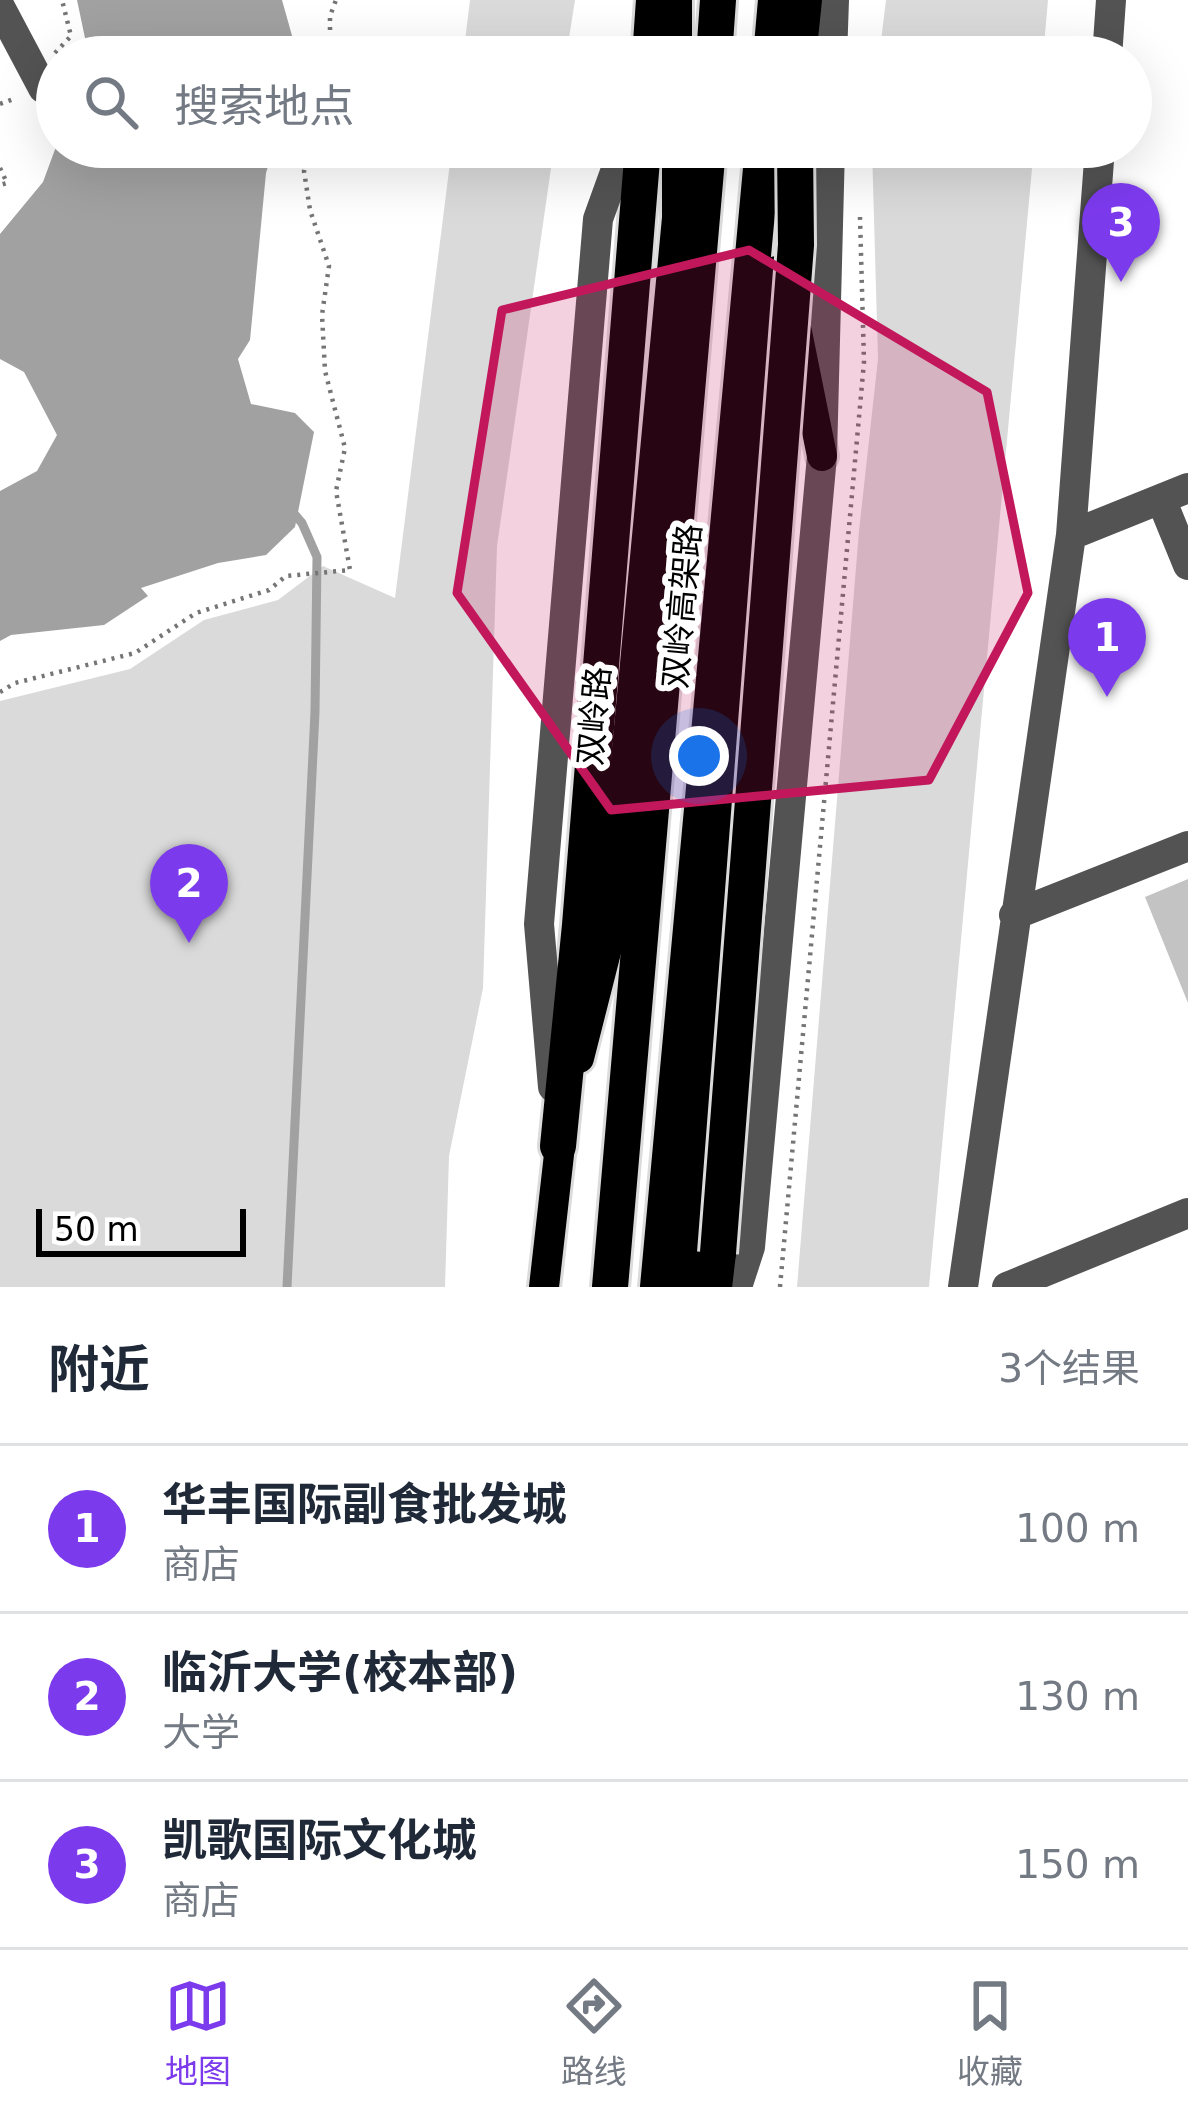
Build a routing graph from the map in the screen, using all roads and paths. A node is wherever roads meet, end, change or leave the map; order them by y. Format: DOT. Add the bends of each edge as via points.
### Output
graph roads {
  1 [pos="336,0"];
  2 [pos="718,0"];
  3 [pos="776,0"];
  4 [pos="793,0"];
  5 [pos="807,0"];
  6 [pos="834,0"];
  7 [pos="1111,0"];
  8 [pos="669,1"];
  9 [pos="0,8"];
  10 [pos="331,36"];
  11 [pos="659,36"];
  12 [pos="674,36"];
  13 [pos="715,36"];
  14 [pos="773,36"];
  15 [pos="796,36"];
  16 [pos="801,36"];
  17 [pos="833,36"];
  18 [pos="1108,36"];
  19 [pos="36,75"];
  20 [pos="0,168"];
  21 [pos="304,168"];
  22 [pos="616,168"];
  23 [pos="641,168"];
  24 [pos="677,168"];
  25 [pos="706,168"];
  26 [pos="761,168"];
  27 [pos="790,168"];
  28 [pos="794,168"];
  29 [pos="829,168"];
  30 [pos="1098,168"];
  31 [pos="0,185"];
  32 [pos="780,246"];
  33 [pos="822,456"];
  34 [pos="1174,493"];
  35 [pos="1071,536"];
  36 [pos="1188,565"];
  37 [pos="0,692"];
  38 [pos="1188,846"];
  39 [pos="1014,914"];
  40 [pos="558,1146"];
  41 [pos="1188,1213"];
  42 [pos="716,1270"];
  43 [pos="544,1287"];
  44 [pos="610,1287"];
  45 [pos="658,1287"];
  46 [pos="689,1287"];
  47 [pos="737,1287"];
  48 [pos="963,1287"];
  49 [pos="1007,1287"];
  1 -- 10 [label="path"];
  2 -- 13 [label="highway"];
  3 -- 14 [label="highway"];
  4 -- 15 [label="highway"];
  5 -- 16 [label="main road"];
  6 -- 17 [label="street"];
  7 -- 18 [label="street"];
  8 -- 11 [label="highway"];
  8 -- 12 [label="main road"];
  9 -- 19 [label="street"];
  20 -- 31 [label="path" via="7,182"];
  21 -- 37 [label="path" via="329,266 322,315 345,448 336,491 350,570 286,576 268,590 196,613 135,653"];
  22 -- 40 [label="street" via="598,219 539,924"];
  23 -- 40 [label="highway"];
  24 -- 40 [label="main road, 双岭路" via="608,940"];
  25 -- 44 [label="highway, 双岭高架路"];
  26 -- 45 [label="highway, 双岭高架路"];
  27 -- 32 [label="main road"];
  28 -- 42 [label="highway, bridge" via="796,245"];
  29 -- 33 [label="street"];
  30 -- 35 [label="street"];
  32 -- 33 [label="main road"];
  32 -- 46 [label="main road" via="686,1247"];
  33 -- 47 [label="street" via="750,1247"];
  34 -- 35 [label="street"];
  34 -- 36 [label="street"];
  35 -- 39 [label="street"];
  38 -- 39 [label="street"];
  39 -- 48 [label="street"];
  40 -- 43 [label="main road, 双岭路"];
  41 -- 49 [label="street"];
}
